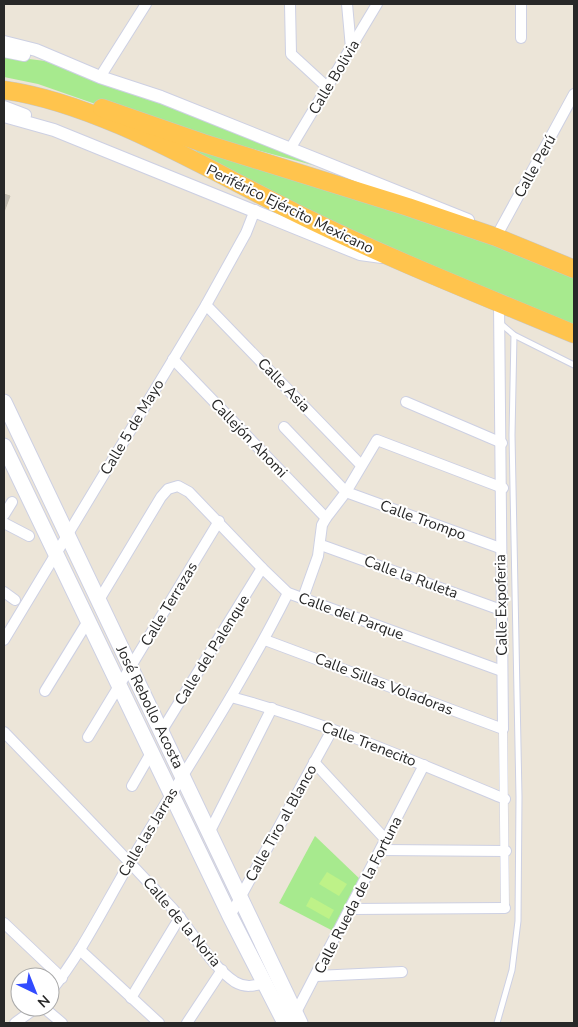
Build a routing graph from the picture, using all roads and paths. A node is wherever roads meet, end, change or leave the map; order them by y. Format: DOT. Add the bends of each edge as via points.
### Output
graph roads {
  1 [pos="146,4"];
  2 [pos="290,4"];
  3 [pos="347,4"];
  4 [pos="377,4"];
  5 [pos="521,4"];
  6 [pos="521,38"];
  7 [pos="4,42"];
  8 [pos="351,48"];
  9 [pos="4,51"];
  10 [pos="63,60"];
  11 [pos="100,76"];
  12 [pos="4,78"];
  13 [pos="328,88"];
  14 [pos="4,90"];
  15 [pos="574,94"];
  16 [pos="4,107"];
  17 [pos="102,113"];
  18 [pos="4,116"];
  19 [pos="54,130"];
  20 [pos="290,149"];
  21 [pos="255,210"];
  22 [pos="496,237"];
  23 [pos="389,257"];
  24 [pos="574,269"];
  25 [pos="499,303"];
  26 [pos="206,305"];
  27 [pos="498,321"];
  28 [pos="574,334"];
  29 [pos="514,335"];
  30 [pos="173,359"];
  31 [pos="574,366"];
  32 [pos="4,402"];
  33 [pos="406,402"];
  34 [pos="284,427"];
  35 [pos="502,443"];
  36 [pos="4,446"];
  37 [pos="362,465"];
  38 [pos="502,488"];
  39 [pos="346,492"];
  40 [pos="12,502"];
  41 [pos="4,516"];
  42 [pos="326,518"];
  43 [pos="219,522"];
  44 [pos="4,523"];
  45 [pos="67,534"];
  46 [pos="29,536"];
  47 [pos="321,544"];
  48 [pos="500,548"];
  49 [pos="55,553"];
  50 [pos="262,568"];
  51 [pos="4,592"];
  52 [pos="288,593"];
  53 [pos="303,598"];
  54 [pos="15,600"];
  55 [pos="99,600"];
  56 [pos="500,610"];
  57 [pos="88,621"];
  58 [pos="4,640"];
  59 [pos="265,640"];
  60 [pos="131,668"];
  61 [pos="502,671"];
  62 [pos="120,687"];
  63 [pos="45,691"];
  64 [pos="231,698"];
  65 [pos="272,708"];
  66 [pos="503,729"];
  67 [pos="332,730"];
  68 [pos="4,732"];
  69 [pos="161,732"];
  70 [pos="88,737"];
  71 [pos="151,753"];
  72 [pos="314,762"];
  73 [pos="424,765"];
  74 [pos="183,776"];
  75 [pos="132,786"];
  76 [pos="171,794"];
  77 [pos="504,799"];
  78 [pos="210,830"];
  79 [pos="386,840"];
  80 [pos="381,850"];
  81 [pos="506,851"];
  82 [pos="130,862"];
  83 [pos="241,897"];
  84 [pos="504,908"];
  85 [pos="350,909"];
  86 [pos="230,916"];
  87 [pos="180,917"];
  88 [pos="4,923"];
  89 [pos="80,950"];
  90 [pos="222,970"];
  91 [pos="402,972"];
  92 [pos="316,976"];
  93 [pos="62,978"];
  94 [pos="60,980"];
  95 [pos="265,984"];
  96 [pos="131,998"];
  97 [pos="293,1021"];
  98 [pos="159,1023"];
  99 [pos="187,1023"];
  100 [pos="497,1023"];
  1 -- 11 [label="street"];
  2 -- 13 [label="street" via="291,54"];
  3 -- 8 [label="street"];
  4 -- 8 [label="street, Calle Bolivia"];
  5 -- 6 [label="street"];
  7 -- 10 [label="street"];
  8 -- 13 [label="street, Calle Bolivia"];
  9 -- 10 [label="street"];
  10 -- 11 [label="street"];
  11 -- 20 [label="street" via="162,97"];
  12 -- 17 [label="highway, Periférico Ejército Mexicano" via="38,86"];
  13 -- 20 [label="street, Calle Bolivia"];
  14 -- 17 [label="highway, Periférico Ejército Mexicano"];
  15 -- 22 [label="street, Calle Perú"];
  16 -- 19 [label="street"];
  17 -- 22 [label="highway, Periférico Ejército Mexicano"];
  17 -- 23 [label="highway, Periférico Ejército Mexicano"];
  18 -- 19 [label="street"];
  19 -- 21 [label="street"];
  20 -- 22 [label="street" via="437,206"];
  21 -- 23 [label="street" via="360,254"];
  21 -- 26 [label="street, Calle 5 de Mayo" via="246,233"];
  22 -- 24 [label="highway, Periférico Ejército Mexicano"];
  23 -- 25 [label="highway, Periférico Ejército Mexicano"];
  25 -- 27 [label="street, Calle Expoferia"];
  25 -- 28 [label="highway, Periférico Ejército Mexicano"];
  26 -- 30 [label="street, Calle 5 de Mayo"];
  26 -- 37 [label="street, Calle Asia"];
  27 -- 29 [label="lane"];
  27 -- 35 [label="street, Calle Expoferia"];
  29 -- 31 [label="lane"];
  29 -- 100 [label="lane" via="512,435 520,797 518,921 512,970"];
  30 -- 42 [label="street, Callejón Ahomi"];
  30 -- 45 [label="street, Calle 5 de Mayo"];
  32 -- 45 [label="main road, José Rebollo Acosta"];
  33 -- 35 [label="street"];
  34 -- 39 [label="street"];
  35 -- 38 [label="street, Calle Expoferia"];
  36 -- 49 [label="main road, José Rebollo Acosta"];
  37 -- 38 [label="street" via="377,440"];
  37 -- 39 [label="street"];
  38 -- 48 [label="street, Calle Expoferia"];
  39 -- 42 [label="street"];
  39 -- 48 [label="street, Calle Trompo"];
  40 -- 41 [label="street"];
  42 -- 47 [label="street" via="322,525"];
  43 -- 50 [label="street, Calle del Parque"];
  43 -- 55 [label="street, Calle del Parque" via="190,492 178,486 168,489"];
  43 -- 60 [label="street, Calle Terrazas"];
  44 -- 46 [label="street"];
  45 -- 49 [label="street, Calle 5 de Mayo"];
  45 -- 55 [label="main road, José Rebollo Acosta"];
  47 -- 53 [label="street"];
  47 -- 56 [label="street, Calle la Ruleta"];
  48 -- 56 [label="street, Calle Expoferia"];
  49 -- 57 [label="main road, José Rebollo Acosta"];
  49 -- 58 [label="street, Calle 5 de Mayo"];
  50 -- 52 [label="street, Calle del Parque"];
  50 -- 69 [label="street, Calle del Palenque"];
  51 -- 54 [label="street"];
  52 -- 53 [label="street, Calle del Parque"];
  52 -- 59 [label="street, Calle las Jarras"];
  53 -- 61 [label="street, Calle del Parque"];
  55 -- 60 [label="main road, José Rebollo Acosta"];
  56 -- 61 [label="street, Calle Expoferia"];
  57 -- 62 [label="main road, José Rebollo Acosta"];
  57 -- 63 [label="street"];
  59 -- 64 [label="street, Calle las Jarras"];
  59 -- 66 [label="street, Calle Sillas Voladoras"];
  60 -- 62 [label="street, Calle Terrazas"];
  60 -- 69 [label="main road, José Rebollo Acosta"];
  61 -- 66 [label="street, Calle Expoferia"];
  62 -- 70 [label="street, Calle Terrazas"];
  62 -- 71 [label="main road, José Rebollo Acosta"];
  64 -- 65 [label="street, Calle Trenecito"];
  64 -- 74 [label="street, Calle las Jarras"];
  65 -- 67 [label="street, Calle Trenecito"];
  65 -- 78 [label="street"];
  66 -- 77 [label="street, Calle Expoferia"];
  67 -- 72 [label="street, Calle Tiro al Blanco"];
  67 -- 73 [label="street, Calle Trenecito"];
  68 -- 82 [label="street, Calle de la Noria"];
  69 -- 74 [label="main road, José Rebollo Acosta"];
  71 -- 75 [label="street"];
  71 -- 76 [label="main road, José Rebollo Acosta"];
  72 -- 79 [label="street"];
  72 -- 83 [label="street, Calle Tiro al Blanco"];
  73 -- 77 [label="street, Calle Trenecito"];
  73 -- 79 [label="street, Calle Rueda de la Fortuna"];
  74 -- 76 [label="street, Calle las Jarras"];
  74 -- 78 [label="main road, José Rebollo Acosta"];
  76 -- 82 [label="street, Calle las Jarras"];
  76 -- 86 [label="main road, José Rebollo Acosta"];
  77 -- 81 [label="street, Calle Expoferia"];
  78 -- 83 [label="main road, José Rebollo Acosta"];
  79 -- 80 [label="street, Calle Rueda de la Fortuna"];
  80 -- 81 [label="street"];
  80 -- 85 [label="street, Calle Rueda de la Fortuna"];
  81 -- 84 [label="street, Calle Expoferia"];
  82 -- 87 [label="street, Calle de la Noria"];
  82 -- 89 [label="street, Calle las Jarras"];
  83 -- 86 [label="street, Calle Tiro al Blanco"];
  83 -- 97 [label="main road, José Rebollo Acosta"];
  84 -- 85 [label="street"];
  85 -- 92 [label="street, Calle Rueda de la Fortuna"];
  86 -- 95 [label="main road, José Rebollo Acosta"];
  87 -- 90 [label="street, Calle de la Noria"];
  87 -- 96 [label="street"];
  88 -- 93 [label="street"];
  89 -- 93 [label="street, Calle las Jarras"];
  89 -- 96 [label="street"];
  90 -- 95 [label="street, Calle de la Noria" via="242,985"];
  90 -- 99 [label="street"];
  91 -- 92 [label="street"];
  92 -- 97 [label="street, Calle Rueda de la Fortuna"];
  93 -- 94 [label="street, Calle las Jarras"];
  95 -- 97 [label="main road, José Rebollo Acosta"];
  96 -- 98 [label="street"];
}
